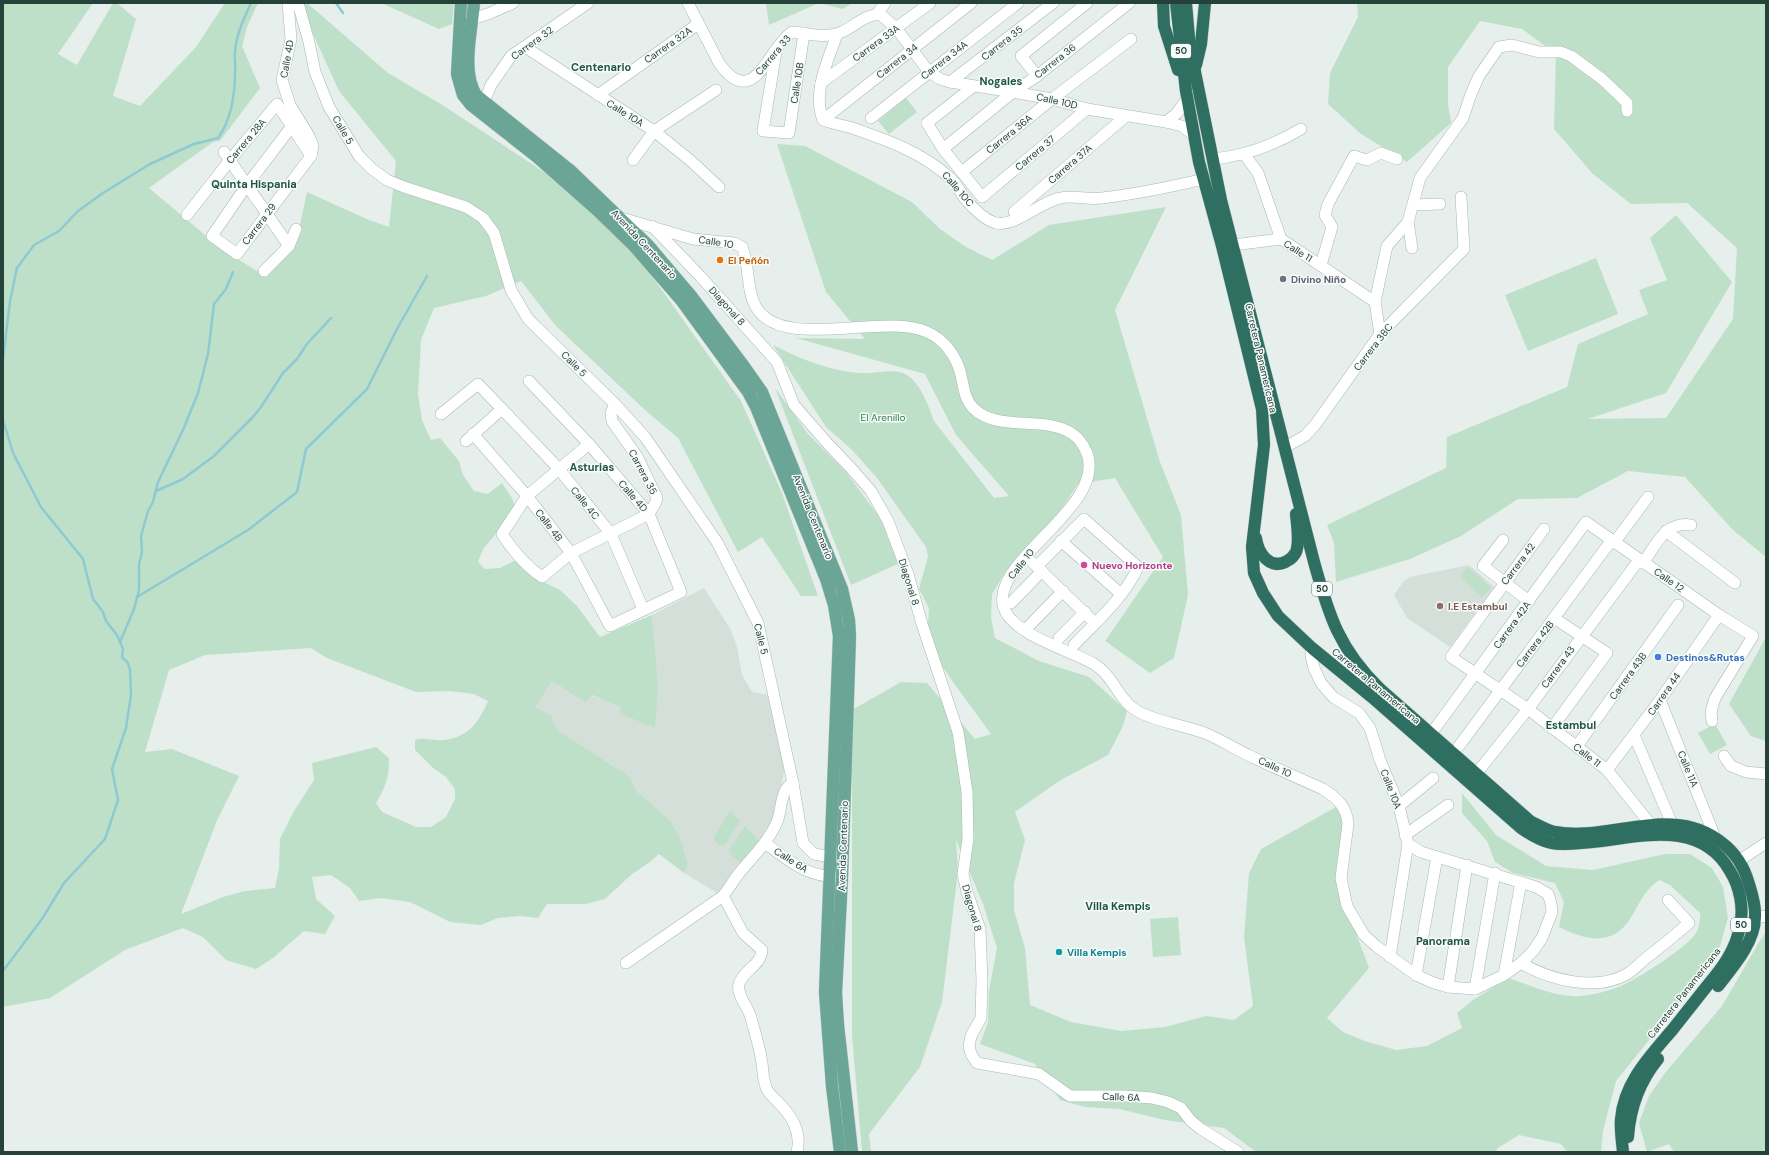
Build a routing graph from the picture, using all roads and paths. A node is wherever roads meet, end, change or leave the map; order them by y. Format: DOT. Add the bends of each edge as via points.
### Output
graph roads {
  1 [pos="288,3"];
  2 [pos="298,3"];
  3 [pos="461,3"];
  4 [pos="513,3"];
  5 [pos="588,3"];
  6 [pos="688,3"];
  7 [pos="885,3"];
  8 [pos="930,3"];
  9 [pos="971,3"];
  10 [pos="1018,3"];
  11 [pos="1053,3"];
  12 [pos="1087,3"];
  13 [pos="1129,3"];
  14 [pos="1163,3"];
  15 [pos="1176,3"];
  16 [pos="1186,3"];
  17 [pos="1205,3"];
  18 [pos="475,8"];
  19 [pos="879,14"];
  20 [pos="460,23"];
  21 [pos="698,24"];
  22 [pos="896,28"];
  23 [pos="804,33"];
  24 [pos="837,34"];
  25 [pos="1131,39"];
  26 [pos="525,46"];
  27 [pos="913,48"];
  28 [pos="776,50"];
  29 [pos="929,72"];
  30 [pos="1195,72"];
  31 [pos="463,74"];
  32 [pos="1037,76"];
  33 [pos="950,82"];
  34 [pos="821,83"];
  35 [pos="974,86"];
  36 [pos="716,90"];
  37 [pos="1013,92"];
  38 [pos="487,95"];
  39 [pos="598,95"];
  40 [pos="1186,95"];
  41 [pos="1052,99"];
  42 [pos="1087,109"];
  43 [pos="1627,111"];
  44 [pos="1126,116"];
  45 [pos="871,118"];
  46 [pos="823,120"];
  47 [pos="1166,122"];
  48 [pos="292,126"];
  49 [pos="1301,129"];
  50 [pos="654,131"];
  51 [pos="1194,135"];
  52 [pos="943,149"];
  53 [pos="1244,154"];
  54 [pos="227,156"];
  55 [pos="311,156"];
  56 [pos="1213,159"];
  57 [pos="1397,159"];
  58 [pos="633,160"];
  59 [pos="963,171"];
  60 [pos="1204,179"];
  61 [pos="247,185"];
  62 [pos="719,187"];
  63 [pos="1461,197"];
  64 [pos="1440,204"];
  65 [pos="1413,205"];
  66 [pos="598,211"];
  67 [pos="1014,212"];
  68 [pos="267,213"];
  69 [pos="187,215"];
  70 [pos="621,218"];
  71 [pos="1408,222"];
  72 [pos="651,226"];
  73 [pos="296,229"];
  74 [pos="1281,239"];
  75 [pos="1233,245"];
  76 [pos="289,246"];
  77 [pos="1412,248"];
  78 [pos="1321,265"];
  79 [pos="264,271"];
  80 [pos="1375,302"];
  81 [pos="1380,334"];
  82 [pos="529,381"];
  83 [pos="614,404"];
  84 [pos="503,411"];
  85 [pos="440,414"];
  86 [pos="589,444"];
  87 [pos="1285,447"];
  88 [pos="559,469"];
  89 [pos="1293,480"];
  90 [pos="527,496"];
  91 [pos="1648,497"];
  92 [pos="1256,513"];
  93 [pos="649,514"];
  94 [pos="1586,522"];
  95 [pos="1691,525"];
  96 [pos="1544,529"];
  97 [pos="1666,531"];
  98 [pos="611,534"];
  99 [pos="1503,540"];
  100 [pos="1061,541"];
  101 [pos="1613,542"];
  102 [pos="571,553"];
  103 [pos="1026,556"];
  104 [pos="1641,561"];
  105 [pos="1039,569"];
  106 [pos="1504,582"];
  107 [pos="1735,583"];
  108 [pos="1062,591"];
  109 [pos="1121,594"];
  110 [pos="1529,601"];
  111 [pos="1011,603"];
  112 [pos="1678,605"];
  113 [pos="644,609"];
  114 [pos="1084,612"];
  115 [pos="1719,615"];
  116 [pos="1554,618"];
  117 [pos="1095,622"];
  118 [pos="1026,629"];
  119 [pos="1582,635"];
  120 [pos="1059,638"];
  121 [pos="1074,645"];
  122 [pos="1312,648"];
  123 [pos="1451,657"];
  124 [pos="1476,674"];
  125 [pos="1501,690"];
  126 [pos="1660,700"];
  127 [pos="1528,709"];
  128 [pos="1712,721"];
  129 [pos="1436,727"];
  130 [pos="1552,728"];
  131 [pos="1634,735"];
  132 [pos="1459,746"];
  133 [pos="1577,746"];
  134 [pos="1724,756"];
  135 [pos="1607,770"];
  136 [pos="1476,774"];
  137 [pos="1766,774"];
  138 [pos="1433,778"];
  139 [pos="793,783"];
  140 [pos="1448,805"];
  141 [pos="1399,806"];
  142 [pos="1672,824"];
  143 [pos="1651,825"];
  144 [pos="1715,837"];
  145 [pos="1406,840"];
  146 [pos="765,843"];
  147 [pos="1766,843"];
  148 [pos="836,857"];
  149 [pos="1437,857"];
  150 [pos="1740,860"];
  151 [pos="1467,865"];
  152 [pos="1495,873"];
  153 [pos="830,877"];
  154 [pos="842,877"];
  155 [pos="1521,882"];
  156 [pos="723,896"];
  157 [pos="1668,900"];
  158 [pos="1761,917"];
  159 [pos="833,944"];
  160 [pos="1390,957"];
  161 [pos="626,963"];
  162 [pos="1521,964"];
  163 [pos="1416,975"];
  164 [pos="1504,975"];
  165 [pos="1448,987"];
  166 [pos="1475,988"];
  167 [pos="981,1018"];
  168 [pos="1621,1118"];
  169 [pos="797,1152"];
  170 [pos="840,1152"];
  171 [pos="852,1152"];
  172 [pos="1238,1152"];
  173 [pos="1615,1152"];
  174 [pos="1623,1152"];
  175 [pos="1630,1152"];
  1 -- 55 [label="street, Calle 4D" via="291,39 282,80 290,105 313,146"];
  2 -- 83 [label="street, Calle 5" via="315,72 329,107 358,156 387,180 404,188 466,207 483,218 494,233 511,290 528,318"];
  3 -- 20 [label="main road, Avenida Centenario"];
  4 -- 18 [label="street" via="499,10"];
  5 -- 26 [label="street, Carrera 32"];
  6 -- 21 [label="street"];
  7 -- 19 [label="street"];
  8 -- 22 [label="street, Carrera 33A"];
  9 -- 27 [label="street, Carrera 34"];
  10 -- 29 [label="street, Carrera 34A"];
  11 -- 33 [label="street, Carrera 35"];
  12 -- 32 [label="street" via="1021,56"];
  13 -- 32 [label="street, Carrera 36"];
  14 -- 40 [label="highway" via="1164,26"];
  15 -- 40 [label="highway, Carretera Panamericana / 50"];
  16 -- 30 [label="highway, Carretera Panamericana / 50"];
  17 -- 30 [label="highway"];
  18 -- 20 [label="street"];
  18 -- 31 [label="main road, Avenida Centenario"];
  19 -- 22 [label="street, Calle 10D"];
  19 -- 24 [label="street" via="865,17"];
  20 -- 31 [label="main road, Avenida Centenario"];
  21 -- 28 [label="street, Carrera 33" via="719,63 737,81 752,79"];
  21 -- 39 [label="street, Carrera 32A"];
  22 -- 27 [label="street, Calle 10D"];
  22 -- 34 [label="street, Carrera 33A"];
  23 -- 24 [label="street, Carrera 33"];
  23 -- 28 [label="street, Carrera 33" via="792,32"];
  23 -- 28 [label="street, Calle 10B" via="789,133 763,131"];
  24 -- 34 [label="street"];
  25 -- 41 [label="street, Carrera 36A"];
  26 -- 38 [label="street, Carrera 32" via="511,56"];
  26 -- 39 [label="street, Calle 10A"];
  27 -- 29 [label="street, Calle 10D"];
  27 -- 46 [label="street, Carrera 34"];
  29 -- 33 [label="street, Calle 10D"];
  29 -- 45 [label="street, Carrera 34A"];
  30 -- 56 [label="highway, Carretera Panamericana / 50"];
  31 -- 66 [label="main road, Avenida Centenario" via="463,95 471,105"];
  31 -- 70 [label="main road, Avenida Centenario" via="476,94 571,171"];
  32 -- 37 [label="street, Carrera 36"];
  33 -- 35 [label="street, Calle 10D"];
  34 -- 46 [label="street" via="819,110"];
  35 -- 37 [label="street, Calle 10D"];
  35 -- 52 [label="street" via="927,123"];
  36 -- 50 [label="street"];
  37 -- 41 [label="street, Calle 10D"];
  37 -- 52 [label="street, Carrera 36"];
  39 -- 50 [label="street, Calle 10A"];
  40 -- 47 [label="street" via="1177,114"];
  40 -- 51 [label="highway, Carretera Panamericana / 50"];
  41 -- 42 [label="street, Calle 10D"];
  41 -- 59 [label="street, Carrera 36A"];
  42 -- 44 [label="street, Calle 10D"];
  42 -- 59 [label="street, Carrera 37" via="982,197"];
  43 -- 65 [label="street" via="1627,103 1602,78 1572,56 1560,52 1539,52 1512,45 1499,47 1479,76 1463,118 1420,178"];
  44 -- 47 [label="street, Calle 10D"];
  44 -- 67 [label="street, Carrera 37A"];
  46 -- 60 [label="street, Calle 10C" via="851,127 895,144 938,166 967,201 985,218 996,223 1015,220 1037,207 1060,198 1100,199"];
  47 -- 51 [label="street, Calle 10D" via="1182,126"];
  48 -- 54 [label="street, Carrera 28A" via="277,104"];
  48 -- 55 [label="street"];
  48 -- 61 [label="street"];
  49 -- 53 [label="street" via="1278,142"];
  50 -- 58 [label="street"];
  50 -- 62 [label="street, Calle 10A" via="691,160"];
  51 -- 60 [label="highway, Carretera Panamericana / 50"];
  52 -- 59 [label="street"];
  53 -- 56 [label="street"];
  53 -- 74 [label="street" via="1258,173"];
  54 -- 61 [label="street"];
  54 -- 69 [label="street, Carrera 28A"];
  55 -- 68 [label="street, Carrera 29"];
  56 -- 75 [label="highway, Carretera Panamericana / 50"];
  57 -- 78 [label="street" via="1381,153 1367,160 1354,156 1328,204 1325,215 1332,227"];
  60 -- 92 [label="highway, Carretera Panamericana / 50" via="1262,409 1264,445"];
  61 -- 68 [label="street"];
  61 -- 68 [label="street, Carrera 29" via="212,236 237,254"];
  63 -- 81 [label="street, Carrera 38C" via="1464,249"];
  64 -- 65 [label="street"];
  65 -- 71 [label="street"];
  66 -- 70 [label="street, Calle 10"];
  66 -- 148 [label="main road, Avenida Centenario" via="647,260 682,300 753,399 826,579 834,605 839,636"];
  68 -- 76 [label="street"];
  70 -- 72 [label="street, Calle 10"];
  70 -- 148 [label="main road, Avenida Centenario" via="666,265 692,297 762,392 842,589 850,636"];
  71 -- 77 [label="street"];
  71 -- 80 [label="street" via="1387,246"];
  72 -- 103 [label="street, Calle 10" via="693,238 734,243 742,247 747,259 754,304 763,317 777,325 805,329 897,326 926,331 940,340 952,353 960,372 965,396 972,407 982,415 994,420 1051,426 1072,433 1084,446 1088,456 1088,477 1068,510"];
  72 -- 167 [label="street, Diagonal 8" via="777,362 794,405 871,491 888,521 908,574 958,732 967,792 968,838 963,874 980,929"];
  73 -- 76 [label="street"];
  74 -- 75 [label="street, Calle 11"];
  74 -- 78 [label="street, Calle 11"];
  75 -- 87 [label="highway, Carretera Panamericana / 50"];
  76 -- 79 [label="street"];
  78 -- 80 [label="street, Calle 11"];
  80 -- 81 [label="street"];
  81 -- 87 [label="street, Carrera 38C" via="1306,436"];
  82 -- 86 [label="street, Calle 4D"];
  83 -- 93 [label="street, Carrera 35" via="612,421 638,458 657,498"];
  83 -- 139 [label="street, Calle 5" via="656,450 717,542 758,623"];
  84 -- 85 [label="street, Calle 4C" via="478,384"];
  84 -- 88 [label="street, Calle 4C"];
  84 -- 90 [label="street, Calle 4B" via="470,438"];
  86 -- 88 [label="street"];
  86 -- 93 [label="street, Calle 4D"];
  87 -- 89 [label="highway, Carretera Panamericana / 50"];
  88 -- 90 [label="street"];
  88 -- 98 [label="street, Calle 4C"];
  89 -- 92 [label="highway" via="1298,538 1295,553 1290,559 1274,564 1264,557 1257,544"];
  89 -- 136 [label="highway, Carretera Panamericana / 50" via="1324,598 1344,646 1380,689"];
  90 -- 102 [label="street, Calle 4B"];
  90 -- 102 [label="street" via="502,534 510,547 542,577"];
  91 -- 101 [label="street, Carrera 42B"];
  92 -- 122 [label="highway, Carretera Panamericana / 50" via="1252,541 1254,573 1278,616"];
  93 -- 98 [label="street"];
  93 -- 113 [label="street, Calle 4D" via="681,592"];
  94 -- 101 [label="street, Calle 12"];
  94 -- 110 [label="street, Carrera 42A"];
  95 -- 97 [label="street" via="1678,524"];
  96 -- 106 [label="street, Carrera 42"];
  97 -- 104 [label="street, Carrera 43"];
  97 -- 107 [label="street"];
  98 -- 102 [label="street"];
  98 -- 113 [label="street, Calle 4C"];
  99 -- 106 [label="street" via="1483,566"];
  100 -- 105 [label="street"];
  100 -- 109 [label="street"];
  100 -- 109 [label="street" via="1084,519 1138,567 1132,581"];
  101 -- 104 [label="street, Calle 12"];
  101 -- 116 [label="street, Carrera 42B"];
  102 -- 113 [label="street, Calle 4B" via="610,626"];
  103 -- 105 [label="street"];
  103 -- 160 [label="street, Calle 10" via="1004,587 1004,608 1011,621 1023,630 1094,664 1108,675 1134,710 1207,734 1323,789 1340,802 1347,815 1348,824 1341,878 1347,906 1364,935"];
  104 -- 115 [label="street, Calle 12"];
  104 -- 119 [label="street, Carrera 43"];
  105 -- 108 [label="street"];
  105 -- 111 [label="street"];
  106 -- 110 [label="street"];
  106 -- 123 [label="street, Carrera 42"];
  108 -- 114 [label="street"];
  108 -- 118 [label="street"];
  109 -- 117 [label="street"];
  110 -- 124 [label="street, Carrera 42A"];
  112 -- 133 [label="street, Carrera 43B"];
  114 -- 117 [label="street"];
  114 -- 120 [label="street"];
  115 -- 126 [label="street, Carrera 44"];
  115 -- 128 [label="street, Calle 12" via="1753,636 1714,698"];
  116 -- 119 [label="street"];
  116 -- 125 [label="street, Carrera 42B"];
  117 -- 121 [label="street"];
  119 -- 127 [label="street, Carrera 43"];
  119 -- 130 [label="street" via="1607,653"];
  122 -- 141 [label="street, Calle 10A" via="1311,656 1320,684 1333,697 1359,713 1370,728"];
  122 -- 168 [label="highway, Carretera Panamericana / 50" via="1521,828 1536,838 1564,844 1678,835 1704,844 1718,854 1726,864 1734,877 1741,899 1738,937 1718,972 1639,1070 1628,1093"];
  123 -- 124 [label="street, Calle 11"];
  124 -- 125 [label="street, Calle 11"];
  124 -- 129 [label="street, Carrera 42A"];
  125 -- 127 [label="street, Calle 11"];
  125 -- 132 [label="street, Carrera 42B"];
  126 -- 131 [label="street, Carrera 44"];
  126 -- 144 [label="street, Calle 11A"];
  127 -- 130 [label="street, Calle 11"];
  127 -- 136 [label="street, Carrera 43"];
  130 -- 133 [label="street, Calle 11"];
  131 -- 135 [label="street, Carrera 44"];
  131 -- 142 [label="street"];
  133 -- 135 [label="street, Calle 11"];
  134 -- 137 [label="street" via="1731,766 1746,772"];
  135 -- 143 [label="street, Calle 11"];
  136 -- 143 [label="highway, Carretera Panamericana / 50" via="1530,821 1556,832 1579,833"];
  138 -- 141 [label="street"];
  139 -- 146 [label="street" via="785,791 781,813"];
  139 -- 148 [label="street, Calle 5" via="803,843 814,854"];
  140 -- 145 [label="street"];
  141 -- 145 [label="street, Calle 10A"];
  142 -- 143 [label="highway, Carretera Panamericana / 50"];
  142 -- 144 [label="highway, Carretera Panamericana / 50" via="1688,826"];
  144 -- 150 [label="highway, Carretera Panamericana / 50" via="1731,849"];
  145 -- 149 [label="street" via="1421,852"];
  145 -- 160 [label="street"];
  146 -- 153 [label="street, Calle 6A" via="806,871"];
  146 -- 156 [label="street"];
  147 -- 150 [label="street"];
  148 -- 153 [label="main road, Avenida Centenario"];
  148 -- 154 [label="main road, Avenida Centenario"];
  149 -- 151 [label="street"];
  149 -- 163 [label="street"];
  150 -- 158 [label="highway, Carretera Panamericana / 50"];
  151 -- 152 [label="street"];
  151 -- 165 [label="street"];
  152 -- 155 [label="street"];
  152 -- 166 [label="street"];
  153 -- 154 [label="street, Calle 6A"];
  153 -- 159 [label="main road, Avenida Centenario"];
  154 -- 159 [label="main road, Avenida Centenario"];
  155 -- 162 [label="street, Calle 10" via="1548,894 1552,912 1542,938"];
  155 -- 164 [label="street"];
  156 -- 161 [label="street"];
  156 -- 169 [label="street" via="742,933 762,950 762,957 739,985 740,993 751,1017 766,1089 786,1111 798,1132"];
  157 -- 162 [label="street" via="1689,923 1627,974 1593,983 1576,982 1549,976"];
  158 -- 175 [label="highway, Carretera Panamericana / 50" via="1735,964 1650,1069 1640,1086 1629,1124"];
  159 -- 170 [label="main road, Avenida Centenario" via="825,992"];
  159 -- 171 [label="main road, Avenida Centenario" via="838,1025"];
  160 -- 163 [label="street, Calle 10"];
  162 -- 164 [label="street, Calle 10"];
  163 -- 165 [label="street, Calle 10"];
  164 -- 166 [label="street, Calle 10"];
  165 -- 166 [label="street, Calle 10"];
  167 -- 172 [label="street, Calle 6A" via="971,1036 969,1046 977,1062 1039,1074 1070,1096 1125,1096 1168,1102 1181,1108 1201,1129"];
  168 -- 173 [label="highway"];
  168 -- 174 [label="highway, Carretera Panamericana / 50"];
}
